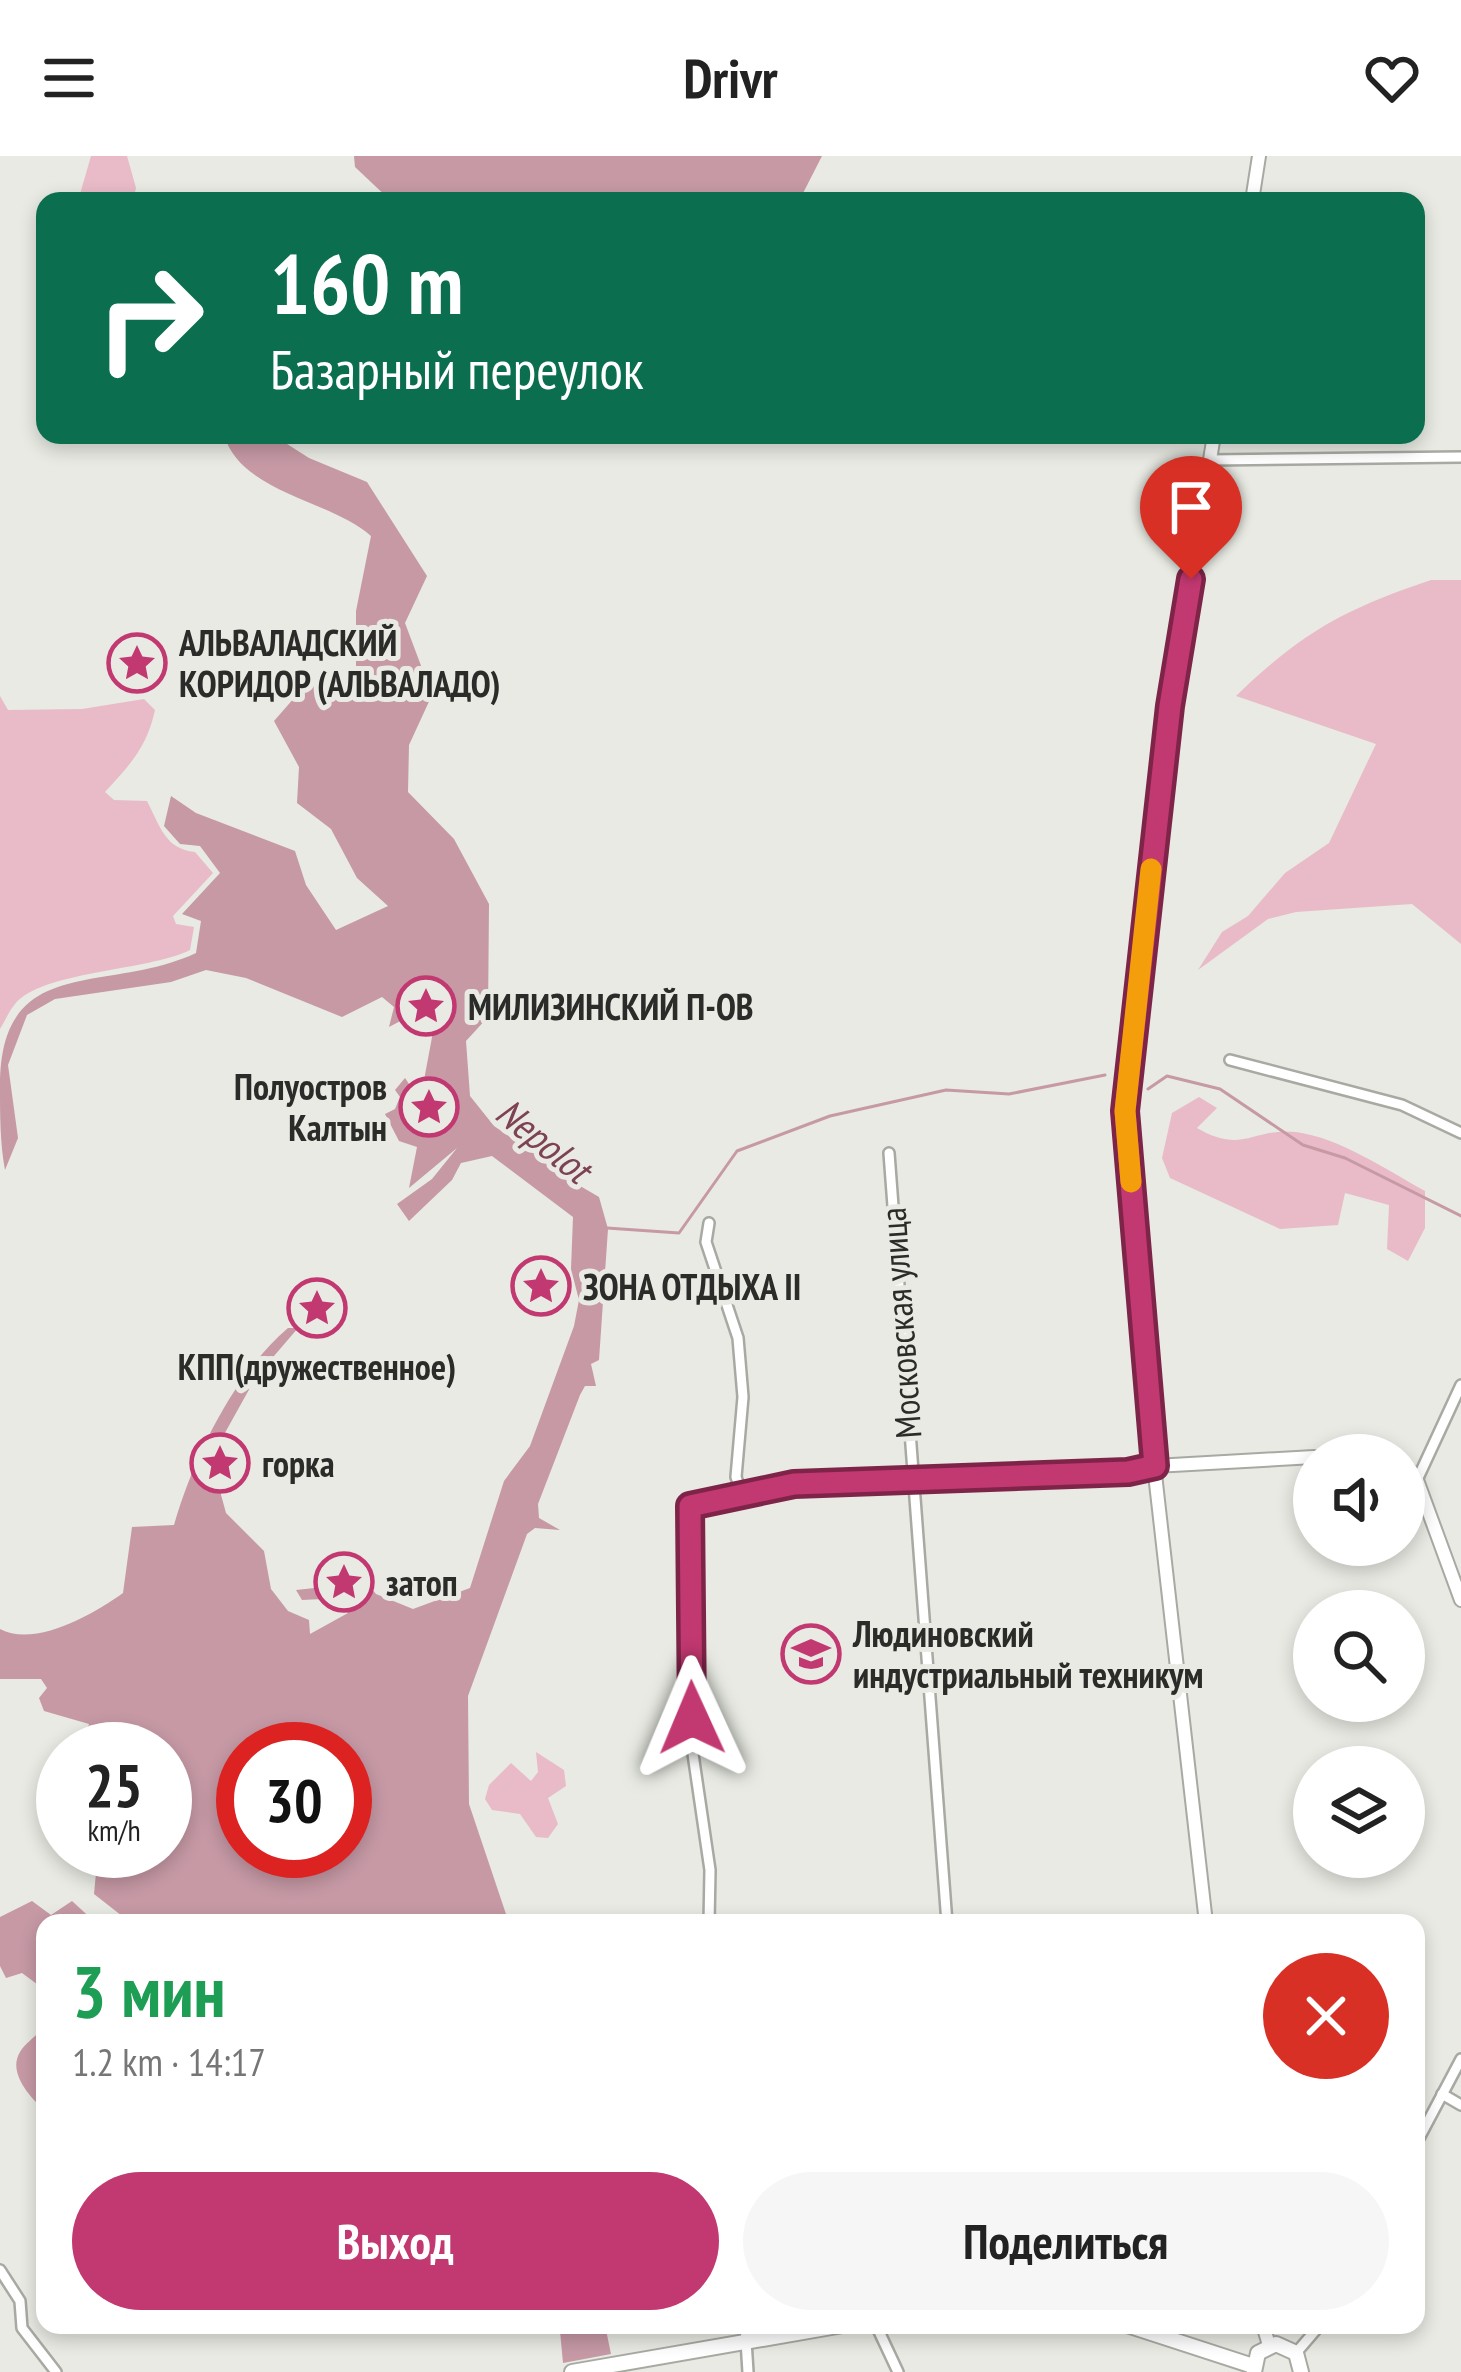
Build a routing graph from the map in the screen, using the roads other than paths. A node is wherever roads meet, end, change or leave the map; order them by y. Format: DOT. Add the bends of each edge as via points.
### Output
graph roads {
  1 [pos="1259,156"];
  2 [pos="1253,192"];
  3 [pos="1213,444"];
  4 [pos="1461,457"];
  5 [pos="1210,460"];
  6 [pos="1230,1060"];
  7 [pos="1461,1133"];
  8 [pos="889,1153"];
  9 [pos="709,1223"];
  10 [pos="1461,1385"];
  11 [pos="1293,1458"];
  12 [pos="1425,1463"];
  13 [pos="1155,1466"];
  14 [pos="912,1480"];
  15 [pos="742,1494"];
  16 [pos="1425,1502"];
  17 [pos="1461,1600"];
  18 [pos="709,1914"];
  19 [pos="945,1914"];
  20 [pos="1205,1914"];
  21 [pos="1461,2059"];
  22 [pos="1442,2093"];
  23 [pos="1461,2104"];
  24 [pos="1425,2126"];
  25 [pos="0,2270"];
  26 [pos="743,2334"];
  27 [pos="747,2334"];
  28 [pos="880,2334"];
  29 [pos="1153,2334"];
  30 [pos="1266,2334"];
  31 [pos="1312,2334"];
  32 [pos="1269,2345"];
  33 [pos="1296,2353"];
  34 [pos="1254,2369"];
  35 [pos="56,2372"];
  36 [pos="572,2372"];
  37 [pos="748,2372"];
  38 [pos="898,2372"];
  39 [pos="1301,2372"];
  1 -- 2 [label="street"];
  3 -- 5 [label="street"];
  4 -- 5 [label="street"];
  5 -- 13 [label="street" via="1170,706 1125,1111"];
  6 -- 7 [label="street" via="1402,1105"];
  8 -- 14 [label="street, Московская улица"];
  9 -- 15 [label="street" via="706,1241 738,1338"];
  10 -- 12 [label="street"];
  11 -- 13 [label="street"];
  13 -- 14 [label="street"];
  13 -- 20 [label="street"];
  14 -- 15 [label="street"];
  14 -- 19 [label="street, Московская улица"];
  15 -- 18 [label="street" via="690,1506 693,1754"];
  16 -- 17 [label="street"];
  21 -- 22 [label="street"];
  22 -- 23 [label="street"];
  22 -- 24 [label="street"];
  25 -- 35 [label="street" via="20,2301 22,2327"];
  26 -- 36 [label="main road"];
  27 -- 37 [label="street"];
  28 -- 38 [label="street"];
  29 -- 34 [label="main road"];
  30 -- 32 [label="street"];
  31 -- 33 [label="street"];
  32 -- 33 [label="main road"];
  32 -- 34 [label="main road"];
  33 -- 39 [label="main road"];
}
